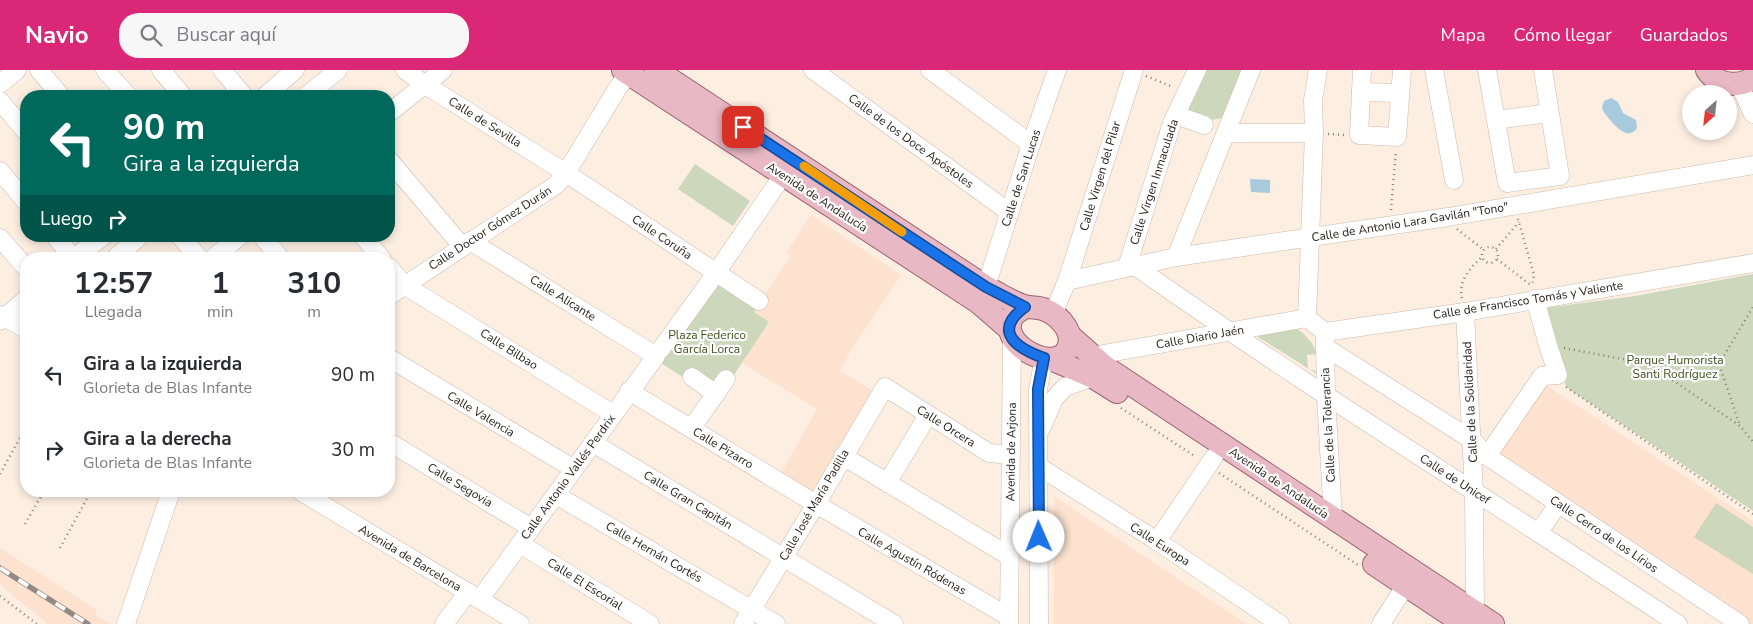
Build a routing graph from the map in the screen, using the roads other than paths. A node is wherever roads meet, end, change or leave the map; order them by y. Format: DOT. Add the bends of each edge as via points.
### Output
graph roads {
  1 [pos="17,70"];
  2 [pos="39,70"];
  3 [pos="105,70"];
  4 [pos="161,70"];
  5 [pos="222,70"];
  6 [pos="338,70"];
  7 [pos="405,70"];
  8 [pos="443,70"];
  9 [pos="656,70"];
  10 [pos="813,70"];
  11 [pos="930,70"];
  12 [pos="1133,70"];
  13 [pos="1197,70"];
  14 [pos="1251,70"];
  15 [pos="1318,70"];
  16 [pos="1362,70"];
  17 [pos="1402,70"];
  18 [pos="1434,70"];
  19 [pos="1487,70"];
  20 [pos="1542,70"];
  21 [pos="1707,70"];
  22 [pos="628,71"];
  23 [pos="291,72"];
  24 [pos="1051,73"];
  25 [pos="1746,81"];
  26 [pos="0,84"];
  27 [pos="424,84"];
  28 [pos="56,90"];
  29 [pos="123,90"];
  30 [pos="178,90"];
  31 [pos="239,90"];
  32 [pos="272,90"];
  33 [pos="309,90"];
  34 [pos="313,90"];
  35 [pos="1361,92"];
  36 [pos="1400,93"];
  37 [pos="0,101"];
  38 [pos="395,108"];
  39 [pos="1549,113"];
  40 [pos="1753,114"];
  41 [pos="1176,115"];
  42 [pos="1496,120"];
  43 [pos="20,125"];
  44 [pos="1204,126"];
  45 [pos="1226,133"];
  46 [pos="1314,134"];
  47 [pos="1031,144"];
  48 [pos="1753,165"];
  49 [pos="395,167"];
  50 [pos="0,171"];
  51 [pos="566,173"];
  52 [pos="783,175"];
  53 [pos="1454,180"];
  54 [pos="20,195"];
  55 [pos="1010,212"];
  56 [pos="1310,236"];
  57 [pos="0,238"];
  58 [pos="60,242"];
  59 [pos="95,242"];
  60 [pos="133,242"];
  61 [pos="185,242"];
  62 [pos="233,242"];
  63 [pos="267,242"];
  64 [pos="368,242"];
  65 [pos="466,244"];
  66 [pos="67,252"];
  67 [pos="81,252"];
  68 [pos="122,252"];
  69 [pos="194,252"];
  70 [pos="221,252"];
  71 [pos="275,252"];
  72 [pos="376,252"];
  73 [pos="1176,257"];
  74 [pos="20,261"];
  75 [pos="1753,263"];
  76 [pos="1131,267"];
  77 [pos="716,273"];
  78 [pos="395,274"];
  79 [pos="1067,281"];
  80 [pos="404,285"];
  81 [pos="986,287"];
  82 [pos="395,292"];
  83 [pos="1533,292"];
  84 [pos="759,302"];
  85 [pos="20,304"];
  86 [pos="1025,307"];
  87 [pos="1465,312"];
  88 [pos="1053,314"];
  89 [pos="1,318"];
  90 [pos="1307,318"];
  91 [pos="20,327"];
  92 [pos="1232,332"];
  93 [pos="1010,334"];
  94 [pos="1070,336"];
  95 [pos="1325,339"];
  96 [pos="659,353"];
  97 [pos="1049,359"];
  98 [pos="395,362"];
  99 [pos="1093,366"];
  100 [pos="692,377"];
  101 [pos="885,387"];
  102 [pos="630,391"];
  103 [pos="1326,396"];
  104 [pos="613,414"];
  105 [pos="928,415"];
  106 [pos="691,429"];
  107 [pos="1038,434"];
  108 [pos="1472,440"];
  109 [pos="593,443"];
  110 [pos="395,446"];
  111 [pos="1011,455"];
  112 [pos="843,456"];
  113 [pos="1487,456"];
  114 [pos="1212,462"];
  115 [pos="1038,466"];
  116 [pos="574,469"];
  117 [pos="887,482"];
  118 [pos="1474,492"];
  119 [pos="556,495"];
  120 [pos="169,497"];
  121 [pos="310,497"];
  122 [pos="816,504"];
  123 [pos="1558,504"];
  124 [pos="1333,518"];
  125 [pos="531,528"];
  126 [pos="1540,532"];
  127 [pos="1158,541"];
  128 [pos="520,544"];
  129 [pos="1009,556"];
  130 [pos="783,558"];
  131 [pos="1406,585"];
  132 [pos="474,596"];
  133 [pos="747,617"];
  134 [pos="1478,620"];
  135 [pos="1009,621"];
  136 [pos="126,624"];
  137 [pos="444,624"];
  138 [pos="520,624"];
  139 [pos="650,624"];
  140 [pos="776,624"];
  141 [pos="894,624"];
  142 [pos="1039,624"];
  143 [pos="1280,624"];
  144 [pos="1381,624"];
  145 [pos="1678,624"];
  146 [pos="1740,624"];
  1 -- 26 [label="street"];
  2 -- 28 [label="street"];
  3 -- 29 [label="street"];
  4 -- 30 [label="street"];
  5 -- 31 [label="street"];
  6 -- 34 [label="street"];
  7 -- 27 [label="street, Calle de Sevilla"];
  8 -- 27 [label="street"];
  9 -- 81 [label="main road, Avenida de Andalucía"];
  10 -- 55 [label="street, Calle de los Doce Apóstoles"];
  11 -- 47 [label="street"];
  12 -- 79 [label="street, Calle Virgen del Pilar"];
  13 -- 41 [label="street, Calle Virgen Inmaculada"];
  14 -- 45 [label="street"];
  15 -- 46 [label="street" via="1313,100"];
  16 -- 35 [label="street"];
  17 -- 36 [label="street"];
  18 -- 53 [label="street"];
  19 -- 42 [label="street"];
  20 -- 39 [label="street"];
  21 -- 25 [label="main road" via="1728,84"];
  22 -- 51 [label="street, Calle Doctor Gómez Durán"];
  22 -- 52 [label="main road, Avenida de Andalucía"];
  23 -- 32 [label="street"];
  23 -- 33 [label="street"];
  24 -- 47 [label="street, Calle de San Lucas"];
  25 -- 40 [label="street"];
  27 -- 38 [label="street"];
  27 -- 51 [label="street, Calle de Sevilla"];
  35 -- 36 [label="street"];
  35 -- 36 [label="street" via="1359,136 1396,137"];
  37 -- 43 [label="street"];
  39 -- 42 [label="street"];
  39 -- 42 [label="street" via="1560,176 1506,183"];
  41 -- 44 [label="street"];
  41 -- 76 [label="street, Calle Virgen Inmaculada"];
  45 -- 46 [label="street"];
  45 -- 73 [label="street"];
  46 -- 56 [label="street"];
  47 -- 55 [label="street, Calle de San Lucas"];
  48 -- 56 [label="street, Calle de Antonio Lara Gavilán \"Tono\"" via="1517,214 1448,217"];
  49 -- 65 [label="street, Calle Alicante"];
  50 -- 54 [label="street"];
  51 -- 65 [label="street, Calle Doctor Gómez Durán" via="556,185"];
  51 -- 77 [label="street, Calle Coruña"];
  52 -- 77 [label="street, Calle Antonio Vallés Perdrix"];
  52 -- 93 [label="main road, Avenida de Andalucía" via="978,302"];
  55 -- 81 [label="street, Calle de San Lucas"];
  56 -- 73 [label="street, Calle de Antonio Lara Gavilán \"Tono\""];
  56 -- 90 [label="street"];
  57 -- 74 [label="street"];
  58 -- 66 [label="street"];
  59 -- 67 [label="street"];
  60 -- 68 [label="street"];
  61 -- 69 [label="street"];
  62 -- 70 [label="street"];
  63 -- 71 [label="street"];
  64 -- 72 [label="street"];
  65 -- 80 [label="street, Calle Doctor Gómez Durán"];
  65 -- 96 [label="street, Calle Alicante"];
  73 -- 76 [label="street, Calle de Antonio Lara Gavilán \"Tono\""];
  75 -- 83 [label="street, Calle de Francisco Tomás y Valiente"];
  76 -- 79 [label="street, Calle de Antonio Lara Gavilán \"Tono\""];
  76 -- 92 [label="street, Calle de Unicef"];
  77 -- 84 [label="street, Calle Coruña"];
  77 -- 96 [label="street, Calle Antonio Vallés Perdrix"];
  78 -- 80 [label="street, Calle Bilbao"];
  79 -- 88 [label="street, Calle Virgen del Pilar"];
  80 -- 82 [label="street, Calle Doctor Gómez Durán"];
  80 -- 104 [label="street, Calle Bilbao"];
  81 -- 86 [label="main road, Avenida de Andalucía"];
  83 -- 87 [label="street, Calle de Francisco Tomás y Valiente"];
  83 -- 113 [label="street" via="1558,375 1542,376"];
  85 -- 89 [label="street"];
  86 -- 88 [label="main road"];
  86 -- 93 [label="main road" via="1013,315"];
  87 -- 95 [label="street, Calle de Francisco Tomás y Valiente"];
  87 -- 108 [label="street, Calle de la Solidaridad"];
  88 -- 94 [label="main road" via="1064,323"];
  89 -- 91 [label="street"];
  90 -- 92 [label="street, Calle Diario Jaén"];
  90 -- 95 [label="street"];
  92 -- 99 [label="street, Calle Diario Jaén"];
  92 -- 103 [label="street, Calle de Unicef"];
  93 -- 97 [label="main road" via="1031,354"];
  93 -- 111 [label="street, Avenida de Arjona"];
  94 -- 97 [label="main road" via="1064,355"];
  94 -- 99 [label="main road, Avenida de Andalucía"];
  95 -- 103 [label="street, Calle de la Tolerancia"];
  95 -- 108 [label="street, Calle Cerro de los Lírios"];
  96 -- 102 [label="street, Calle Antonio Vallés Perdrix"];
  97 -- 99 [label="main road, Avenida de Andalucía"];
  97 -- 107 [label="street, Avenida de Arjona" via="1038,389"];
  98 -- 116 [label="street, Calle Valencia"];
  99 -- 107 [label="street, Calle Diario Jaén" via="1054,398"];
  99 -- 114 [label="main road, Avenida de Andalucía"];
  99 -- 124 [label="main road, Avenida de Andalucía" via="1105,367"];
  100 -- 106 [label="street" via="721,386"];
  101 -- 105 [label="street, Calle Orcera"];
  101 -- 112 [label="street, Calle José María Padilla"];
  102 -- 104 [label="street, Calle Antonio Vallés Perdrix"];
  102 -- 106 [label="street, Calle Pizarro"];
  103 -- 118 [label="street, Calle de Unicef"];
  103 -- 124 [label="street, Calle de la Tolerancia"];
  104 -- 109 [label="street, Calle Antonio Vallés Perdrix"];
  105 -- 111 [label="street, Calle Orcera" via="989,452"];
  105 -- 117 [label="street"];
  106 -- 122 [label="street, Calle Pizarro"];
  107 -- 115 [label="street, Avenida de Arjona"];
  108 -- 113 [label="street, Calle Cerro de los Lírios"];
  108 -- 118 [label="street, Calle de la Solidaridad"];
  109 -- 116 [label="street, Calle Antonio Vallés Perdrix"];
  109 -- 130 [label="street, Calle Gran Capitán"];
  110 -- 125 [label="street, Calle Segovia"];
  111 -- 129 [label="street, Avenida de Arjona"];
  112 -- 117 [label="street"];
  112 -- 122 [label="street, Calle José María Padilla"];
  113 -- 123 [label="street, Calle Cerro de los Lírios"];
  114 -- 127 [label="street"];
  114 -- 131 [label="main road, Avenida de Andalucía"];
  115 -- 127 [label="street, Calle Europa"];
  115 -- 142 [label="street, Avenida de Arjona"];
  116 -- 119 [label="street, Calle Antonio Vallés Perdrix"];
  117 -- 129 [label="street"];
  118 -- 126 [label="street, Calle de Unicef"];
  118 -- 134 [label="street, Calle de la Solidaridad"];
  119 -- 125 [label="street, Calle Antonio Vallés Perdrix"];
  119 -- 133 [label="street, Calle Hernán Cortés"];
  120 -- 136 [label="street"];
  121 -- 132 [label="street, Avenida de Barcelona"];
  122 -- 130 [label="street, Calle José María Padilla"];
  122 -- 135 [label="street, Calle Agustín Ródenas"];
  123 -- 126 [label="street"];
  123 -- 146 [label="street, Calle Cerro de los Lírios"];
  124 -- 134 [label="main road, Avenida de Andalucía"];
  125 -- 128 [label="street, Calle Antonio Vallés Perdrix"];
  126 -- 145 [label="street, Calle de Unicef"];
  127 -- 143 [label="street, Calle Europa"];
  128 -- 132 [label="street, Calle Antonio Vallés Perdrix"];
  128 -- 139 [label="street, Calle El Escorial"];
  129 -- 135 [label="street, Avenida de Arjona"];
  130 -- 133 [label="street, Calle José María Padilla"];
  130 -- 141 [label="street, Calle Gran Capitán"];
  131 -- 134 [label="main road, Avenida de Andalucía"];
  131 -- 144 [label="street"];
  132 -- 137 [label="street, Calle Antonio Vallés Perdrix"];
  132 -- 138 [label="street, Avenida de Barcelona"];
  133 -- 140 [label="street, Calle Hernán Cortés"];
}
